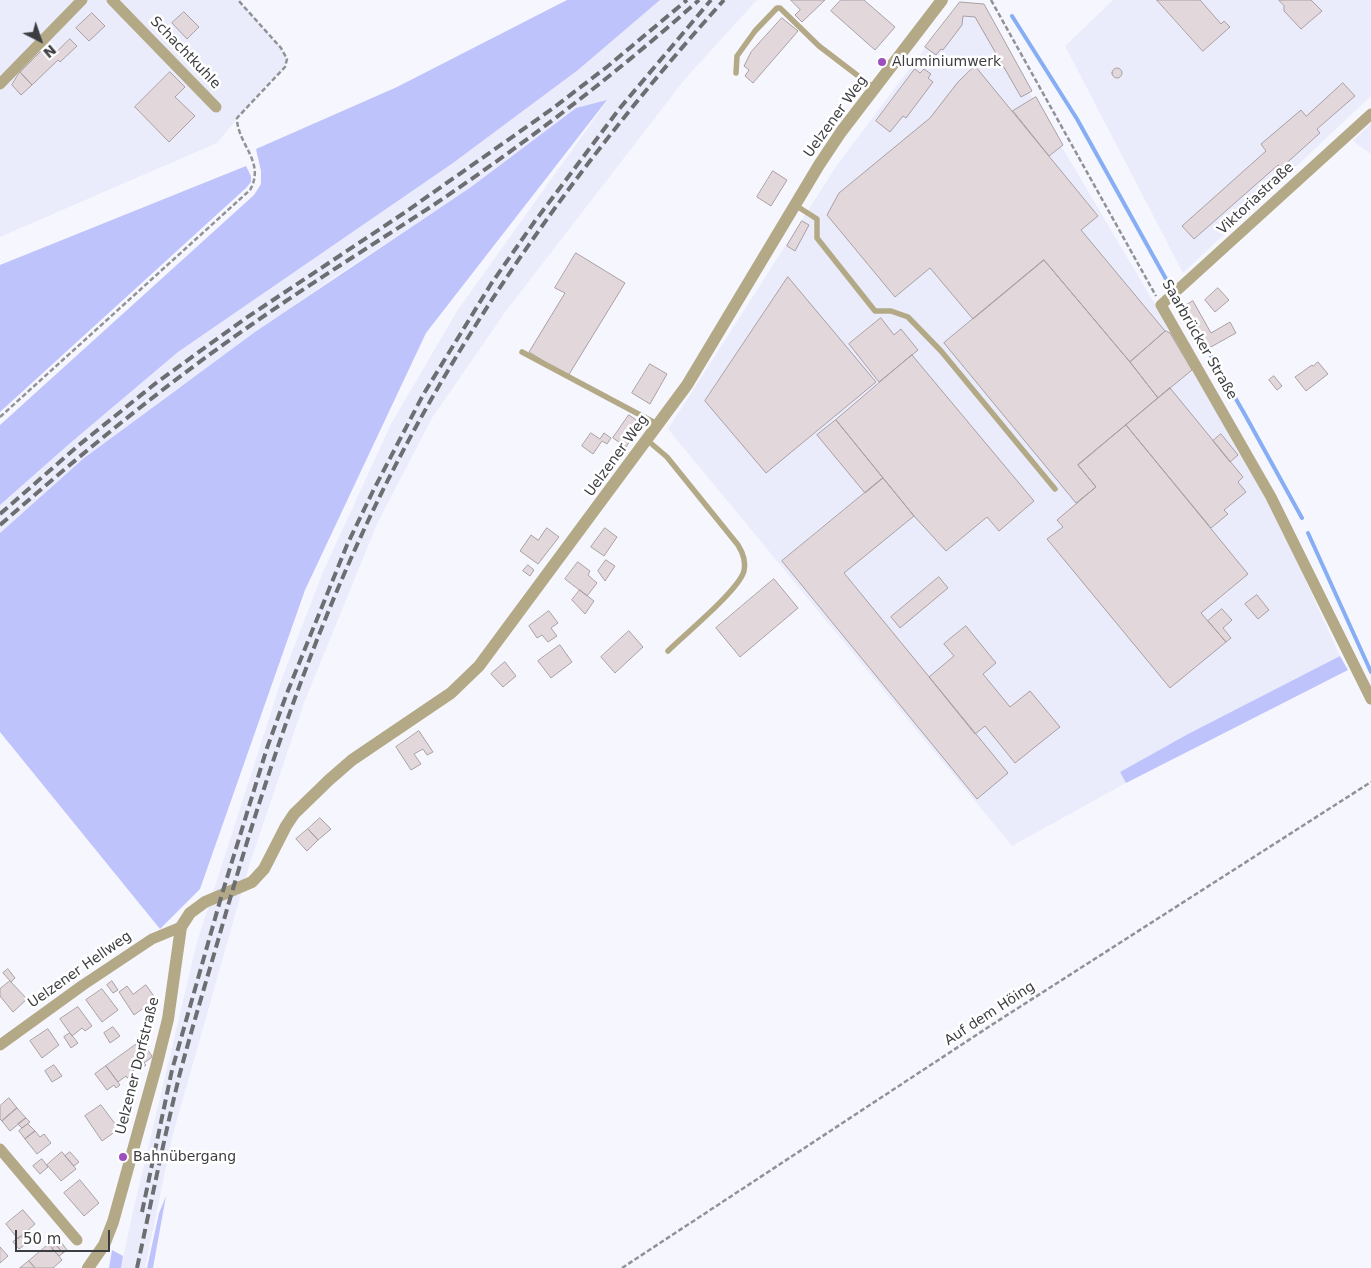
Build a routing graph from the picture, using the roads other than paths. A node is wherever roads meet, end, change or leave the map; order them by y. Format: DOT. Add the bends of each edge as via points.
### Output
graph roads {
  1 [pos="82,0"];
  2 [pos="112,0"];
  3 [pos="942,0"];
  4 [pos="736,73"];
  5 [pos="0,84"];
  6 [pos="874,88"];
  7 [pos="216,106"];
  8 [pos="1371,114"];
  9 [pos="796,205"];
  10 [pos="1162,306"];
  11 [pos="522,352"];
  12 [pos="659,425"];
  13 [pos="647,440"];
  14 [pos="1055,489"];
  15 [pos="668,650"];
  16 [pos="1371,699"];
  17 [pos="258,877"];
  18 [pos="181,927"];
  19 [pos="0,1045"];
  20 [pos="0,1149"];
  21 [pos="77,1240"];
  22 [pos="88,1268"];
  1 -- 5 [label="street"];
  2 -- 7 [label="street, Schachtkuhle"];
  3 -- 6 [label="street, Uelzener Weg"];
  4 -- 6 [label="lane" via="737,56 755,31 780,8 819,46"];
  6 -- 9 [label="street, Uelzener Weg" via="819,164"];
  8 -- 10 [label="street, Viktoriastraße"];
  9 -- 12 [label="street, Uelzener Weg" via="687,385"];
  9 -- 14 [label="lane" via="817,219 817,238 875,311 890,311 908,317 941,351"];
  10 -- 16 [label="street, Saarbrücker Straße" via="1271,497"];
  11 -- 12 [label="lane"];
  12 -- 13 [label="street, Uelzener Weg"];
  13 -- 15 [label="lane" via="667,457 738,545 743,552 745,566 740,581"];
  13 -- 17 [label="street, Uelzener Weg" via="479,666 451,693 352,760 329,780 294,814"];
  17 -- 18 [label="street, Uelzener Dorfstraße" via="245,887 197,907"];
  18 -- 19 [label="street, Uelzener Hellweg" via="152,939"];
  18 -- 22 [label="street, Uelzener Dorfstraße" via="169,1010 156,1067 109,1234"];
  20 -- 21 [label="street"];
}
